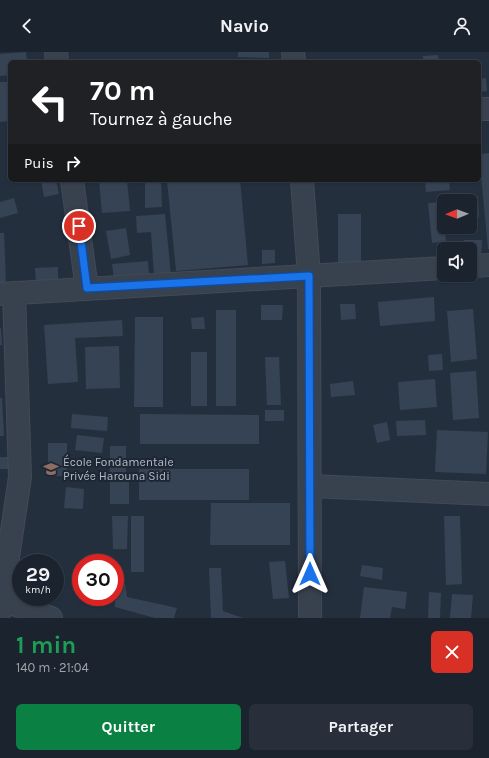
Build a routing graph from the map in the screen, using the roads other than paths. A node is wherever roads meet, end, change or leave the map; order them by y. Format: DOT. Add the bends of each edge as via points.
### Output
graph roads {
  1 [pos="72,182"];
  2 [pos="302,182"];
  3 [pos="489,265"];
  4 [pos="477,266"];
  5 [pos="437,268"];
  6 [pos="309,276"];
  7 [pos="87,288"];
  8 [pos="7,293"];
  9 [pos="311,486"];
  10 [pos="489,494"];
  11 [pos="0,603"];
  12 [pos="51,618"];
  13 [pos="310,618"];
  1 -- 7 [label="street"];
  2 -- 6 [label="street"];
  3 -- 4 [label="street"];
  5 -- 6 [label="street"];
  6 -- 7 [label="street"];
  6 -- 9 [label="street"];
  7 -- 8 [label="street"];
  8 -- 11 [label="street" via="20,477"];
  9 -- 10 [label="street"];
  9 -- 13 [label="street"];
  11 -- 12 [label="street"];
}
